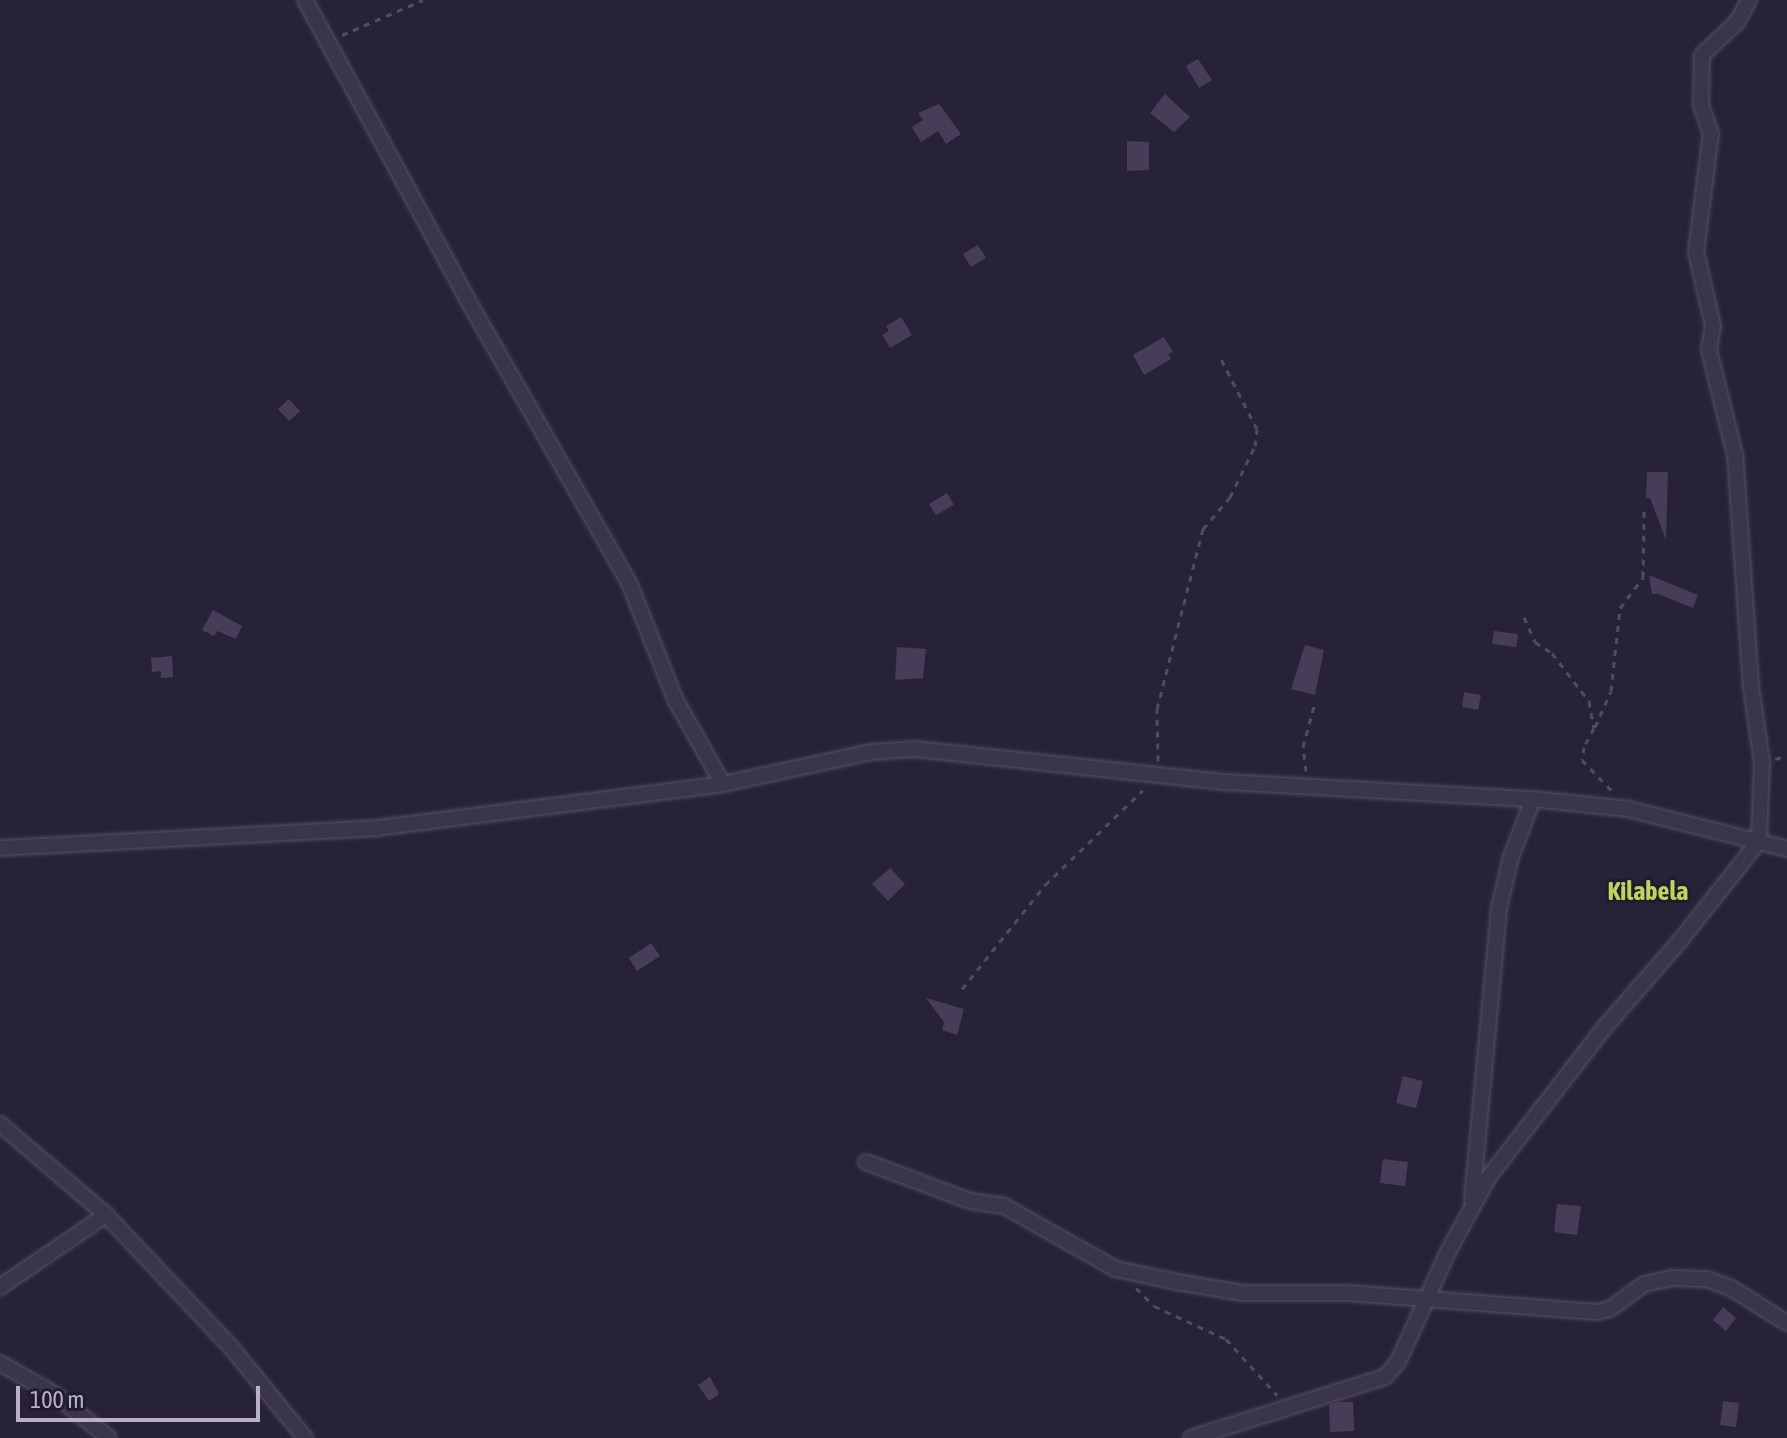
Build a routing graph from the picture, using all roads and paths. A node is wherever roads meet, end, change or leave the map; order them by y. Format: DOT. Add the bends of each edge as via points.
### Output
graph roads {
  1 [pos="305,0"];
  2 [pos="423,0"];
  3 [pos="1749,0"];
  4 [pos="327,42"];
  5 [pos="1220,357"];
  6 [pos="1644,511"];
  7 [pos="1524,617"];
  8 [pos="1314,706"];
  9 [pos="1594,728"];
  10 [pos="1159,775"];
  11 [pos="723,784"];
  12 [pos="1311,786"];
  13 [pos="1533,799"];
  14 [pos="1628,809"];
  15 [pos="1759,841"];
  16 [pos="0,848"];
  17 [pos="1787,849"];
  18 [pos="962,989"];
  19 [pos="0,1124"];
  20 [pos="866,1162"];
  21 [pos="1471,1209"];
  22 [pos="106,1215"];
  23 [pos="1116,1269"];
  24 [pos="0,1287"];
  25 [pos="1427,1298"];
  26 [pos="1787,1323"];
  27 [pos="0,1363"];
  28 [pos="1287,1405"];
  29 [pos="109,1438"];
  30 [pos="305,1438"];
  31 [pos="1191,1438"];
  1 -- 4 [label="street"];
  2 -- 4 [label="path"];
  3 -- 15 [label="street" via="1737,22 1702,55 1701,105 1711,134 1696,252 1713,326 1709,350 1735,455 1751,687 1762,763"];
  4 -- 11 [label="street" via="630,585 676,701"];
  5 -- 10 [label="path" via="1257,429 1255,446 1230,497 1203,529 1157,709"];
  6 -- 9 [label="path" via="1643,577 1620,608 1611,691"];
  7 -- 9 [label="path" via="1535,642 1552,653 1589,701"];
  8 -- 12 [label="path" via="1302,761"];
  9 -- 14 [label="path" via="1582,760"];
  10 -- 11 [label="street" via="915,749 871,752"];
  10 -- 12 [label="street"];
  10 -- 18 [label="path" via="1045,885"];
  11 -- 16 [label="street" via="377,828"];
  12 -- 13 [label="street"];
  13 -- 14 [label="street"];
  13 -- 21 [label="street" via="1499,908"];
  14 -- 15 [label="street"];
  15 -- 17 [label="street"];
  15 -- 21 [label="street" via="1514,1142"];
  19 -- 22 [label="street"];
  20 -- 23 [label="street" via="970,1201 1004,1206"];
  21 -- 25 [label="street"];
  22 -- 24 [label="street"];
  22 -- 30 [label="street" via="230,1346"];
  23 -- 25 [label="street" via="1243,1293"];
  23 -- 28 [label="path" via="1154,1306 1226,1339"];
  25 -- 26 [label="street" via="1596,1312 1610,1309 1644,1284 1707,1279"];
  25 -- 28 [label="street" via="1398,1362 1385,1377"];
  27 -- 29 [label="street" via="54,1394"];
  28 -- 31 [label="street"];
}
